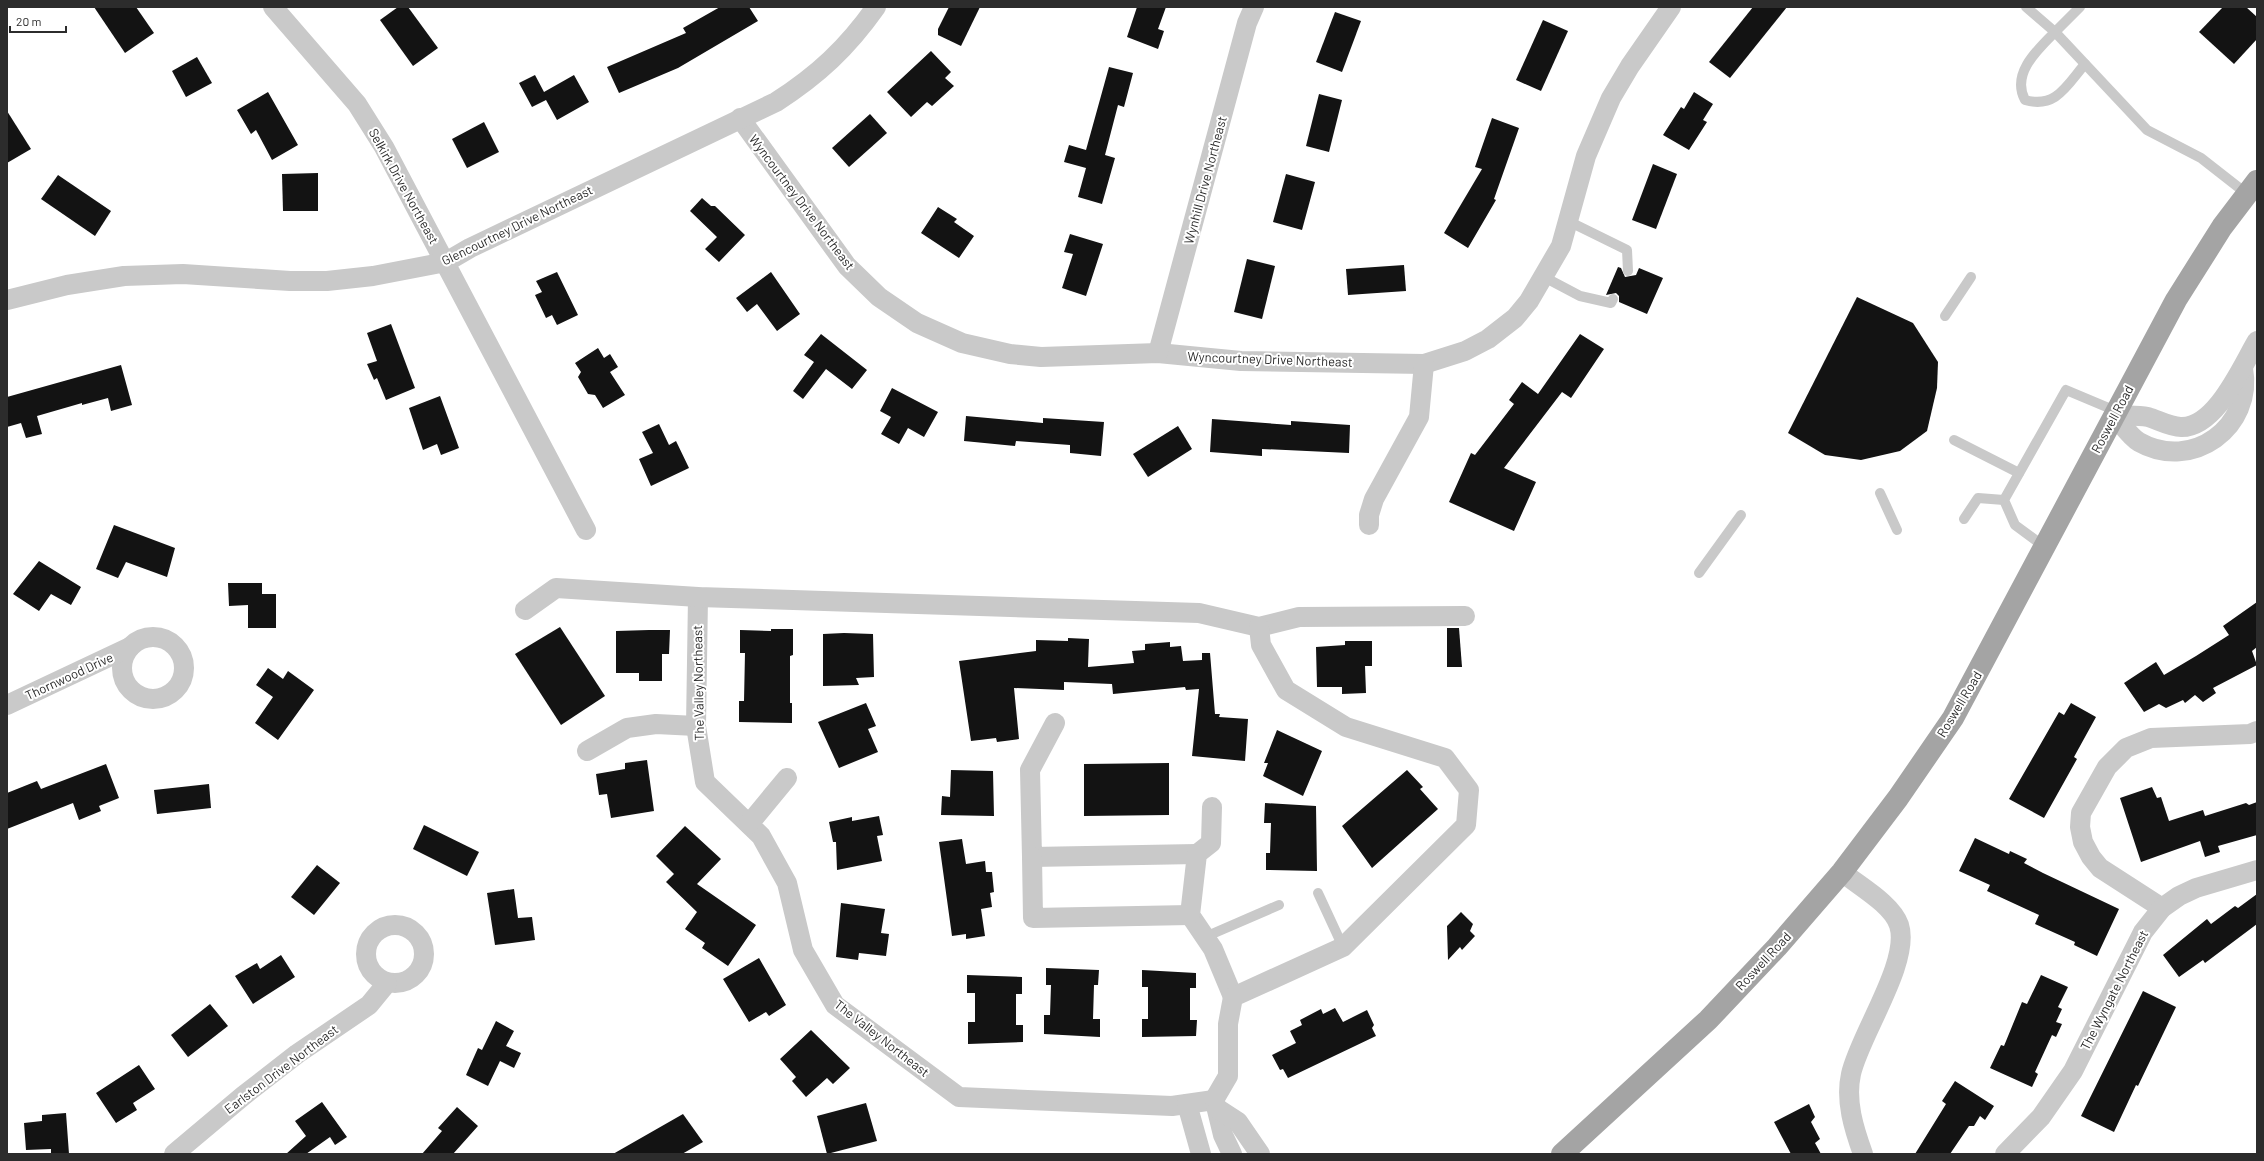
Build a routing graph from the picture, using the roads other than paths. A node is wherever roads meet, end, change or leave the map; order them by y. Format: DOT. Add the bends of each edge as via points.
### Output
graph roads {
  1 [pos="273,7"];
  2 [pos="876,7"];
  3 [pos="1254,7"];
  4 [pos="1671,7"];
  5 [pos="2026,7"];
  6 [pos="2080,7"];
  7 [pos="2055,32"];
  8 [pos="2085,64"];
  9 [pos="740,118"];
  10 [pos="2252,188"];
  11 [pos="1568,221"];
  12 [pos="446,262"];
  13 [pos="1628,271"];
  14 [pos="1544,277"];
  15 [pos="1970,277"];
  16 [pos="1613,299"];
  17 [pos="7,300"];
  18 [pos="1945,316"];
  19 [pos="2257,341"];
  20 [pos="1158,354"];
  21 [pos="1424,364"];
  22 [pos="2243,368"];
  23 [pos="2115,413"];
  24 [pos="1954,440"];
  25 [pos="2019,473"];
  26 [pos="1880,493"];
  27 [pos="2004,500"];
  28 [pos="1741,515"];
  29 [pos="1964,518"];
  30 [pos="1369,525"];
  31 [pos="586,530"];
  32 [pos="1897,530"];
  33 [pos="2045,547"];
  34 [pos="1699,573"];
  35 [pos="698,597"];
  36 [pos="525,610"];
  37 [pos="1466,616"];
  38 [pos="1259,627"];
  39 [pos="130,647"];
  40 [pos="7,705"];
  41 [pos="1055,722"];
  42 [pos="696,726"];
  43 [pos="2257,732"];
  44 [pos="587,752"];
  45 [pos="787,778"];
  46 [pos="1212,807"];
  47 [pos="749,824"];
  48 [pos="1197,854"];
  49 [pos="1032,857"];
  50 [pos="2257,870"];
  51 [pos="1842,872"];
  52 [pos="1318,893"];
  53 [pos="1279,905"];
  54 [pos="2162,908"];
  55 [pos="1190,915"];
  56 [pos="1205,937"];
  57 [pos="1344,947"];
  58 [pos="387,982"];
  59 [pos="1233,997"];
  60 [pos="1187,1104"];
  61 [pos="1216,1105"];
  62 [pos="174,1154"];
  63 [pos="1201,1154"];
  64 [pos="1232,1154"];
  65 [pos="1260,1154"];
  66 [pos="1562,1154"];
  67 [pos="1863,1154"];
  68 [pos="2005,1154"];
  1 -- 12 [label="street, Selkirk Drive Northeast" via="357,104 384,147"];
  2 -- 9 [label="street, Glencourtney Drive Northeast" via="859,32 835,58 805,83 776,102"];
  3 -- 20 [label="street, Wynhill Drive Northeast" via="1247,23"];
  4 -- 11 [label="street, Wyncourtney Drive Northeast" via="1611,98 1586,156"];
  5 -- 7 [label="lane"];
  6 -- 7 [label="lane"];
  7 -- 8 [label="lane"];
  7 -- 8 [label="lane" via="2039,49 2020,77 2020,91 2025,100 2044,103 2055,99"];
  8 -- 10 [label="lane" via="2147,130"];
  9 -- 12 [label="street, Glencourtney Drive Northeast" via="470,248"];
  9 -- 20 [label="street, Wyncourtney Drive Northeast" via="847,266 879,297 917,323 962,343 1010,354 1041,357"];
  10 -- 23 [label="main road, Roswell Road" via="2222,227 2190,277"];
  11 -- 13 [label="lane" via="1627,250"];
  11 -- 14 [label="street, Wyncourtney Drive Northeast" via="1561,246"];
  12 -- 17 [label="street, Glencourtney Drive Northeast" via="373,276 327,281 183,274 124,276 67,285"];
  12 -- 31 [label="street, Selkirk Drive Northeast"];
  14 -- 16 [label="lane" via="1580,296 1611,303"];
  14 -- 21 [label="street, Wyncourtney Drive Northeast" via="1515,318 1488,339 1466,351"];
  15 -- 18 [label="lane"];
  19 -- 22 [label="street"];
  20 -- 21 [label="street, Wyncourtney Drive Northeast" via="1242,361"];
  21 -- 30 [label="street" via="1419,417 1374,499"];
  22 -- 23 [label="street" via="2212,413 2198,423 2181,427 2147,417"];
  22 -- 23 [label="street" via="2245,382 2240,409 2225,431 2202,446 2176,451 2138,442"];
  23 -- 25 [label="lane" via="2066,390"];
  23 -- 33 [label="main road, Roswell Road"];
  24 -- 25 [label="lane"];
  25 -- 27 [label="lane"];
  26 -- 32 [label="lane"];
  27 -- 29 [label="lane" via="1978,498"];
  27 -- 33 [label="lane" via="2015,525"];
  28 -- 34 [label="lane"];
  33 -- 51 [label="main road, Roswell Road" via="1953,718 1898,798"];
  35 -- 36 [label="street" via="556,588"];
  35 -- 38 [label="street" via="1199,613"];
  35 -- 42 [label="street, The Valley Northeast"];
  37 -- 38 [label="street" via="1299,617"];
  38 -- 57 [label="street" via="1262,645 1286,690 1346,727 1446,758 1469,790 1466,825"];
  39 -- 40 [label="street, Thornwood Drive"];
  41 -- 49 [label="street" via="1030,770"];
  42 -- 44 [label="street" via="656,724 627,728"];
  42 -- 47 [label="street, The Valley Northeast" via="704,782"];
  43 -- 54 [label="street" via="2151,738 2126,748 2107,767 2081,813 2083,842 2100,868"];
  45 -- 47 [label="street"];
  46 -- 48 [label="street" via="1211,843"];
  47 -- 60 [label="street, The Valley Northeast" via="761,836 787,883 803,950 835,1005 959,1097 1172,1106"];
  48 -- 49 [label="street"];
  48 -- 55 [label="street"];
  49 -- 55 [label="street" via="1033,918"];
  50 -- 54 [label="street, The Wyngate Northeast" via="2196,888"];
  51 -- 66 [label="main road, Roswell Road" via="1777,947 1708,1020"];
  51 -- 67 [label="street" via="1890,910 1899,925 1901,940 1900,951 1885,993 1851,1073 1849,1092 1854,1126"];
  52 -- 57 [label="lane"];
  53 -- 56 [label="lane"];
  54 -- 68 [label="street, The Wyngate Northeast" via="2143,932 2073,1071 2041,1117"];
  55 -- 56 [label="street"];
  56 -- 59 [label="street" via="1213,949"];
  57 -- 59 [label="street"];
  58 -- 62 [label="street, Earlston Drive Northeast" via="369,1005 285,1064"];
  59 -- 61 [label="street" via="1228,1024 1228,1076"];
  60 -- 61 [label="street, The Valley Northeast"];
  60 -- 63 [label="street"];
  61 -- 64 [label="street" via="1222,1136"];
  61 -- 65 [label="street" via="1238,1122"];
}
